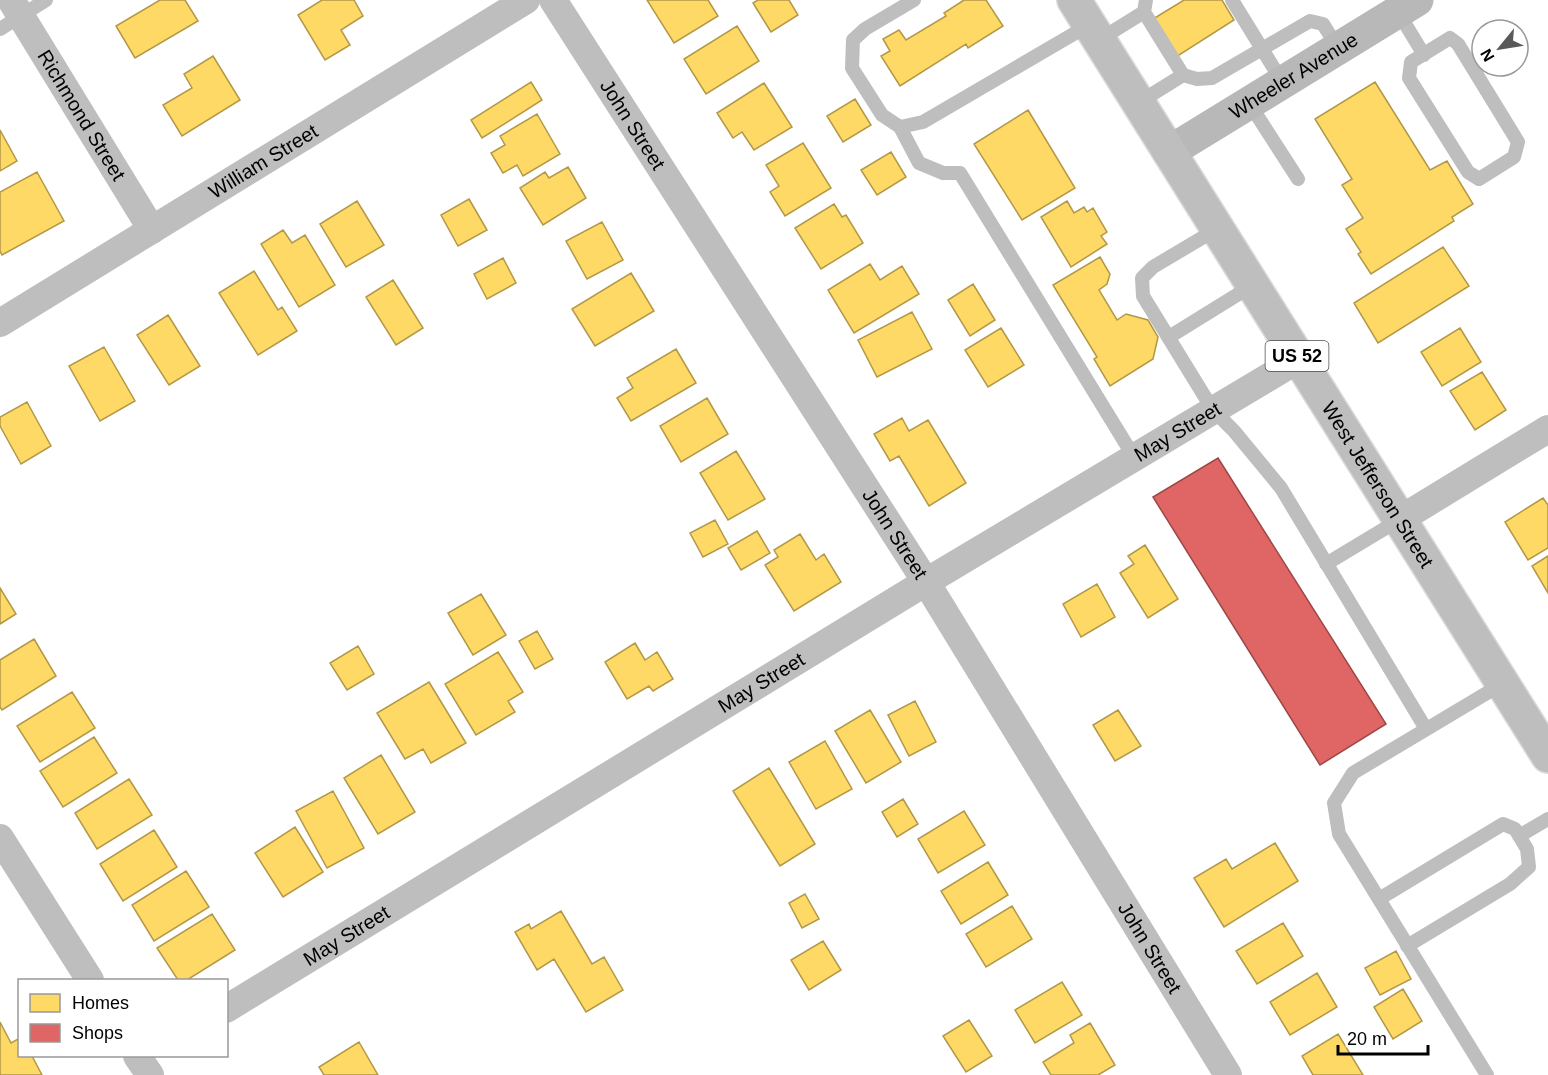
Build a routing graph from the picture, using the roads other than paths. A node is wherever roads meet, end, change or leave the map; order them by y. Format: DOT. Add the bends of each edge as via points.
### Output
graph roads {
  1 [pos="46,0"];
  2 [pos="526,0"];
  3 [pos="554,0"];
  4 [pos="914,0"];
  5 [pos="1232,0"];
  6 [pos="1145,6"];
  7 [pos="1407,6"];
  8 [pos="11,15"];
  9 [pos="1088,22"];
  10 [pos="1338,48"];
  11 [pos="1262,49"];
  12 [pos="1424,55"];
  13 [pos="1183,75"];
  14 [pos="1283,82"];
  15 [pos="1138,103"];
  16 [pos="1249,103"];
  17 [pos="900,127"];
  18 [pos="1169,152"];
  19 [pos="1298,179"];
  20 [pos="1217,229"];
  21 [pos="152,230"];
  22 [pos="1253,285"];
  23 [pos="0,323"];
  24 [pos="1169,337"];
  25 [pos="1299,359"];
  26 [pos="1214,410"];
  27 [pos="1548,429"];
  28 [pos="1134,457"];
  29 [pos="1399,520"];
  30 [pos="1326,564"];
  31 [pos="926,582"];
  32 [pos="1502,684"];
  33 [pos="1426,729"];
  34 [pos="1548,756"];
  35 [pos="1548,819"];
  36 [pos="1519,836"];
  37 [pos="0,838"];
  38 [pos="1379,899"];
  39 [pos="1407,946"];
  40 [pos="89,979"];
  41 [pos="228,1008"];
  42 [pos="1228,1075"];
  43 [pos="1487,1075"];
  1 -- 8 [label="lane"];
  2 -- 21 [label="street, William Street"];
  3 -- 31 [label="street, John Street"];
  4 -- 17 [label="lane" via="853,40 852,68 882,115"];
  5 -- 11 [label="lane"];
  6 -- 9 [label="lane"];
  6 -- 13 [label="lane"];
  7 -- 10 [label="street, Wheeler Avenue"];
  7 -- 12 [label="lane"];
  8 -- 21 [label="street, Richmond Street"];
  9 -- 15 [label="main road, West Jefferson Street / US 52"];
  9 -- 17 [label="lane" via="923,122"];
  10 -- 11 [label="lane" via="1323,24 1310,21"];
  10 -- 14 [label="street, Wheeler Avenue"];
  11 -- 13 [label="lane" via="1212,78"];
  11 -- 14 [label="lane"];
  12 -- 12 [label="lane" via="1450,38 1458,44 1518,142 1514,157 1479,179 1468,172 1409,78 1411,62"];
  13 -- 15 [label="lane"];
  14 -- 16 [label="street, Wheeler Avenue"];
  15 -- 18 [label="main road, West Jefferson Street / US 52"];
  16 -- 18 [label="street, Wheeler Avenue"];
  16 -- 19 [label="lane"];
  17 -- 28 [label="lane" via="919,163 944,173 960,173"];
  18 -- 20 [label="main road, West Jefferson Street / US 52"];
  20 -- 22 [label="main road, West Jefferson Street / US 52"];
  20 -- 24 [label="lane" via="1152,267 1142,278 1143,296"];
  21 -- 23 [label="street, William Street"];
  22 -- 24 [label="lane"];
  22 -- 25 [label="main road, West Jefferson Street / US 52"];
  24 -- 26 [label="lane"];
  25 -- 26 [label="street, May Street"];
  25 -- 29 [label="main road, West Jefferson Street / US 52"];
  26 -- 28 [label="street, May Street"];
  26 -- 30 [label="lane" via="1281,488"];
  27 -- 29 [label="street"];
  28 -- 31 [label="street, May Street"];
  29 -- 30 [label="lane"];
  29 -- 32 [label="main road, West Jefferson Street / US 52"];
  30 -- 33 [label="lane"];
  31 -- 41 [label="street, May Street"];
  31 -- 42 [label="street, John Street"];
  32 -- 33 [label="lane"];
  32 -- 34 [label="main road, West Jefferson Street / US 52"];
  33 -- 38 [label="lane" via="1353,773 1334,803 1339,834"];
  35 -- 36 [label="lane"];
  36 -- 38 [label="lane" via="1515,829 1503,824"];
  36 -- 39 [label="lane" via="1527,849 1529,867 1510,884"];
  37 -- 40 [label="street"];
  38 -- 39 [label="lane"];
  39 -- 43 [label="lane"];
}
